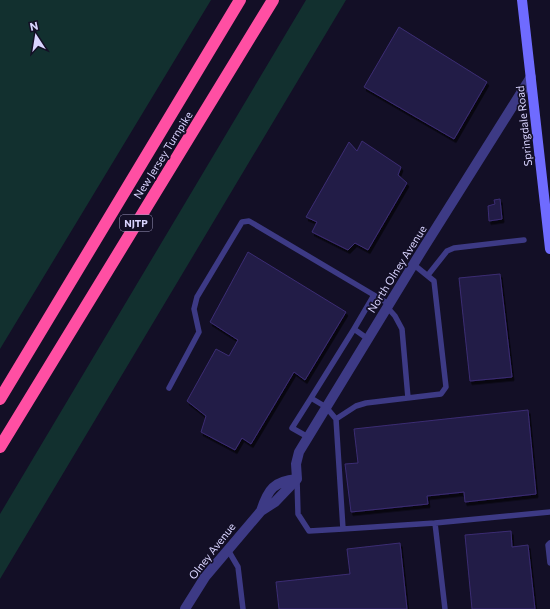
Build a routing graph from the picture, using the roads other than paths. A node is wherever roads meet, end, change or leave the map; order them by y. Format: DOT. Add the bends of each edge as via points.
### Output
graph roads {
  1 [pos="240,0"];
  2 [pos="273,0"];
  3 [pos="522,0"];
  4 [pos="531,77"];
  5 [pos="524,240"];
  6 [pos="550,249"];
  7 [pos="413,264"];
  8 [pos="428,276"];
  9 [pos="374,295"];
  10 [pos="388,305"];
  11 [pos="354,329"];
  12 [pos="368,339"];
  13 [pos="169,388"];
  14 [pos="0,398"];
  15 [pos="311,398"];
  16 [pos="408,398"];
  17 [pos="326,407"];
  18 [pos="336,419"];
  19 [pos="308,437"];
  20 [pos="0,447"];
  21 [pos="297,479"];
  22 [pos="550,512"];
  23 [pos="435,524"];
  24 [pos="343,529"];
  25 [pos="550,543"];
  26 [pos="228,550"];
  27 [pos="550,563"];
  28 [pos="185,609"];
  29 [pos="243,609"];
  30 [pos="444,609"];
  1 -- 14 [label="highway, New Jersey Turnpike / NJTP"];
  2 -- 20 [label="highway, New Jersey Turnpike / NJTP"];
  3 -- 4 [label="main road, Springdale Road"];
  4 -- 6 [label="main road, Springdale Road"];
  4 -- 7 [label="street, North Olney Avenue"];
  5 -- 8 [label="lane" via="454,248 447,251"];
  7 -- 8 [label="lane"];
  7 -- 10 [label="street, North Olney Avenue"];
  8 -- 16 [label="lane" via="434,281 446,387 441,394"];
  9 -- 10 [label="lane"];
  9 -- 11 [label="lane"];
  9 -- 13 [label="lane" via="249,221 242,222 197,297 194,309 199,332"];
  10 -- 12 [label="street, North Olney Avenue"];
  10 -- 16 [label="lane" via="402,329"];
  11 -- 12 [label="lane"];
  11 -- 15 [label="lane"];
  12 -- 17 [label="street, North Olney Avenue"];
  15 -- 17 [label="lane"];
  15 -- 19 [label="lane" via="292,428"];
  16 -- 18 [label="lane" via="356,406"];
  17 -- 18 [label="lane"];
  17 -- 19 [label="street, North Olney Avenue"];
  18 -- 24 [label="lane"];
  19 -- 21 [label="street, North Olney Avenue" via="297,458"];
  21 -- 24 [label="lane" via="298,514 309,531"];
  21 -- 26 [label="street, Olney Avenue" via="275,502 261,511"];
  22 -- 23 [label="lane"];
  23 -- 24 [label="lane"];
  23 -- 30 [label="lane"];
  25 -- 27 [label="lane"];
  26 -- 28 [label="street, Olney Avenue" via="205,577"];
  26 -- 29 [label="lane" via="238,567"];
}
